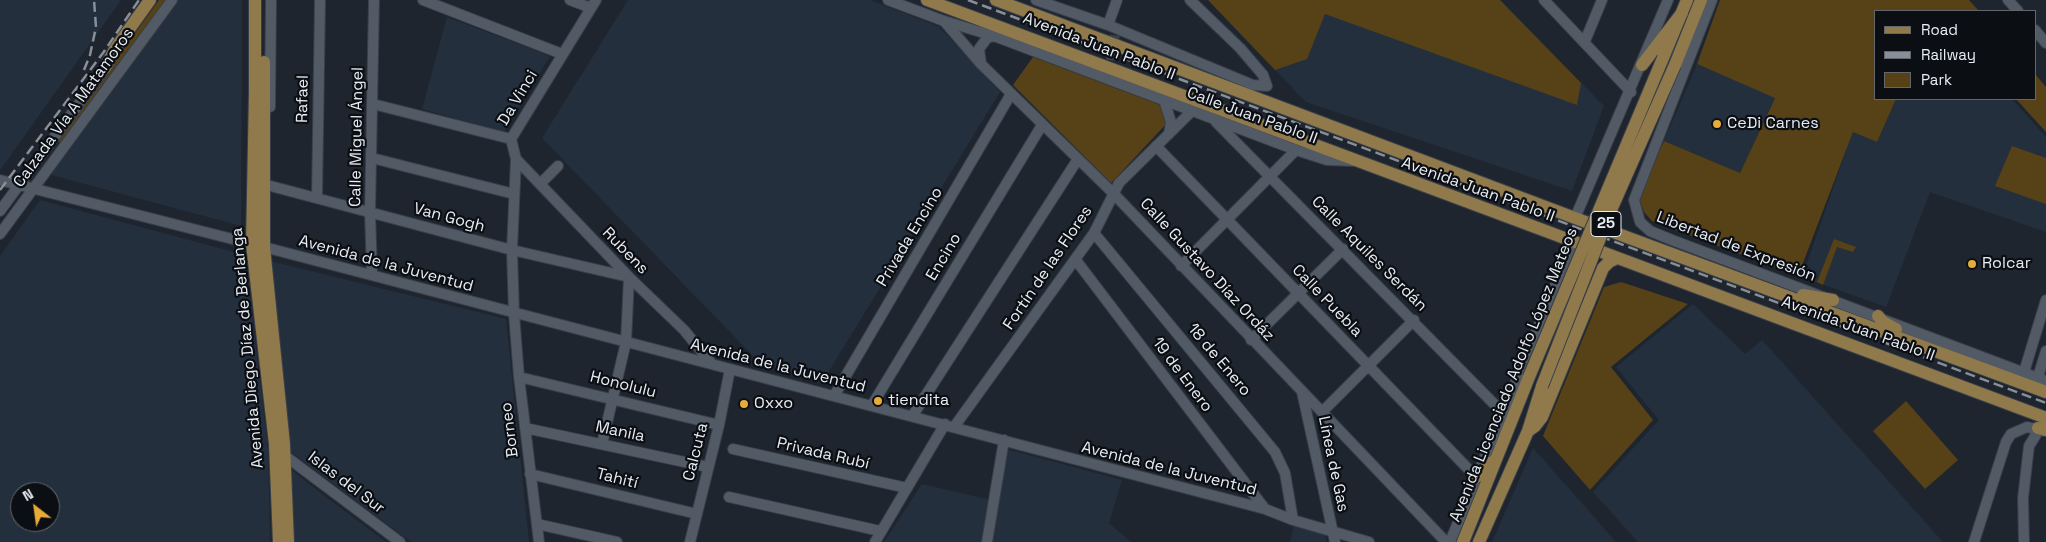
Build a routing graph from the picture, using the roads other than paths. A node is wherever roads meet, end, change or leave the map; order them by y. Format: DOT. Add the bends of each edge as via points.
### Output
graph roads {
  1 [pos="150,0"];
  2 [pos="156,0"];
  3 [pos="172,0"];
  4 [pos="249,0"];
  5 [pos="255,0"];
  6 [pos="263,0"];
  7 [pos="271,0"];
  8 [pos="320,0"];
  9 [pos="374,0"];
  10 [pos="423,0"];
  11 [pos="570,0"];
  12 [pos="888,0"];
  13 [pos="927,0"];
  14 [pos="996,0"];
  15 [pos="1036,0"];
  16 [pos="1117,0"];
  17 [pos="1190,0"];
  18 [pos="1544,0"];
  19 [pos="1602,0"];
  20 [pos="1668,0"];
  21 [pos="1687,0"];
  22 [pos="1701,0"];
  23 [pos="1712,0"];
  24 [pos="2008,0"];
  25 [pos="594,4"];
  26 [pos="2017,10"];
  27 [pos="1682,13"];
  28 [pos="944,21"];
  29 [pos="1113,29"];
  30 [pos="2036,31"];
  31 [pos="994,36"];
  32 [pos="1585,41"];
  33 [pos="2046,43"];
  34 [pos="562,54"];
  35 [pos="981,64"];
  36 [pos="1642,65"];
  37 [pos="105,68"];
  38 [pos="1630,92"];
  39 [pos="260,93"];
  40 [pos="1012,94"];
  41 [pos="1164,100"];
  42 [pos="373,104"];
  43 [pos="1193,110"];
  44 [pos="1211,118"];
  45 [pos="1042,125"];
  46 [pos="1169,134"];
  47 [pos="511,139"];
  48 [pos="51,141"];
  49 [pos="259,144"];
  50 [pos="1156,146"];
  51 [pos="64,148"];
  52 [pos="1296,150"];
  53 [pos="372,158"];
  54 [pos="516,159"];
  55 [pos="1078,159"];
  56 [pos="1354,160"];
  57 [pos="558,166"];
  58 [pos="1272,177"];
  59 [pos="0,180"];
  60 [pos="541,183"];
  61 [pos="263,184"];
  62 [pos="18,185"];
  63 [pos="32,190"];
  64 [pos="1113,193"];
  65 [pos="514,194"];
  66 [pos="317,198"];
  67 [pos="0,211"];
  68 [pos="370,212"];
  69 [pos="1575,218"];
  70 [pos="1227,221"];
  71 [pos="1094,233"];
  72 [pos="0,234"];
  73 [pos="1573,242"];
  74 [pos="258,246"];
  75 [pos="1343,249"];
  76 [pos="512,250"];
  77 [pos="1617,258"];
  78 [pos="1076,259"];
  79 [pos="1564,260"];
  80 [pos="1181,266"];
  81 [pos="372,275"];
  82 [pos="1599,275"];
  83 [pos="629,277"];
  84 [pos="1768,288"];
  85 [pos="1298,293"];
  86 [pos="1833,300"];
  87 [pos="2046,300"];
  88 [pos="514,314"];
  89 [pos="1878,316"];
  90 [pos="1414,320"];
  91 [pos="1251,340"];
  92 [pos="626,342"];
  93 [pos="2046,351"];
  94 [pos="1944,355"];
  95 [pos="712,364"];
  96 [pos="1368,366"];
  97 [pos="730,369"];
  98 [pos="2024,372"];
  99 [pos="519,377"];
  100 [pos="2042,379"];
  101 [pos="1302,392"];
  102 [pos="2046,392"];
  103 [pos="834,396"];
  104 [pos="612,398"];
  105 [pos="872,405"];
  106 [pos="1322,411"];
  107 [pos="1504,413"];
  108 [pos="913,415"];
  109 [pos="719,425"];
  110 [pos="950,425"];
  111 [pos="2044,426"];
  112 [pos="525,428"];
  113 [pos="1528,431"];
  114 [pos="1004,440"];
  115 [pos="602,444"];
  116 [pos="733,449"];
  117 [pos="280,452"];
  118 [pos="1496,458"];
  119 [pos="708,467"];
  120 [pos="530,474"];
  121 [pos="1476,477"];
  122 [pos="907,488"];
  123 [pos="729,497"];
  124 [pos="1265,509"];
  125 [pos="697,514"];
  126 [pos="1293,520"];
  127 [pos="537,524"];
  128 [pos="880,531"];
  129 [pos="1333,531"];
  130 [pos="280,542"];
  131 [pos="288,542"];
  132 [pos="400,542"];
  133 [pos="539,542"];
  134 [pos="617,542"];
  135 [pos="690,542"];
  136 [pos="875,542"];
  137 [pos="987,542"];
  138 [pos="1335,542"];
  139 [pos="1369,542"];
  140 [pos="1446,542"];
  141 [pos="1450,542"];
  142 [pos="1463,542"];
  143 [pos="1479,542"];
  144 [pos="1974,542"];
  145 [pos="2024,542"];
  1 -- 37 [label="main road"];
  2 -- 37 [label="street, Calzada Vía A Matamoros"];
  3 -- 51 [label="street, Calzada Vía A Matamoros"];
  4 -- 49 [label="street" via="249,121"];
  5 -- 39 [label="main road, Avenida Diego Díaz de Berlanga"];
  6 -- 39 [label="main road, Avenida Diego Díaz de Berlanga"];
  7 -- 49 [label="street" via="268,128"];
  8 -- 66 [label="street, Rafael"];
  9 -- 42 [label="street, Calle Miguel Ángel"];
  10 -- 34 [label="street"];
  11 -- 25 [label="street"];
  12 -- 28 [label="street, Calle Juan Pablo II"];
  13 -- 56 [label="main road, Avenida Juan Pablo II"];
  14 -- 69 [label="main road, Avenida Juan Pablo II"];
  15 -- 29 [label="street"];
  16 -- 29 [label="street"];
  17 -- 29 [label="street" via="1240,48 1268,86 1253,85"];
  18 -- 32 [label="street"];
  19 -- 32 [label="street"];
  20 -- 36 [label="street"];
  21 -- 27 [label="main road, Avenida Licenciado Adolfo López Mateos / 25"];
  22 -- 113 [label="main road, Avenida Licenciado Adolfo López Mateos / 25, bridge" via="1611,210 1542,386"];
  23 -- 86 [label="street, Libertad de Expresión" via="1634,200 1636,214 1644,227 1655,233"];
  24 -- 26 [label="street"];
  25 -- 34 [label="street, Da Vinci"];
  27 -- 36 [label="main road"];
  27 -- 118 [label="main road, Avenida Licenciado Adolfo López Mateos / 25, bridge"];
  28 -- 31 [label="street, Calle Juan Pablo II"];
  28 -- 35 [label="street, Calle Gustavo Díaz Ordáz"];
  30 -- 33 [label="street"];
  31 -- 35 [label="street" via="982,43"];
  31 -- 41 [label="street, Calle Juan Pablo II"];
  32 -- 38 [label="street"];
  34 -- 47 [label="street, Da Vinci"];
  35 -- 40 [label="street, Calle Gustavo Díaz Ordáz"];
  36 -- 38 [label="street"];
  37 -- 48 [label="street, Calzada Vía A Matamoros"];
  38 -- 69 [label="street"];
  39 -- 49 [label="main road, Avenida Diego Díaz de Berlanga"];
  40 -- 45 [label="street, Calle Gustavo Díaz Ordáz"];
  40 -- 103 [label="street, Privada Encino"];
  41 -- 43 [label="street, Calle Juan Pablo II"];
  41 -- 46 [label="street" via="1171,122"];
  42 -- 47 [label="street"];
  42 -- 53 [label="street, Calle Miguel Ángel"];
  43 -- 44 [label="street, Calle Juan Pablo II"];
  43 -- 46 [label="street, Fortín de las Flores"];
  44 -- 52 [label="street, Calle Juan Pablo II"];
  44 -- 58 [label="street, Calle Aquiles Serdán"];
  45 -- 55 [label="street, Calle Gustavo Díaz Ordáz"];
  45 -- 105 [label="street, Encino"];
  46 -- 50 [label="street, Fortín de las Flores"];
  47 -- 54 [label="street, Da Vinci"];
  48 -- 51 [label="street" via="54,146"];
  48 -- 62 [label="street, Calzada Vía A Matamoros"];
  49 -- 61 [label="main road, Avenida Diego Díaz de Berlanga"];
  49 -- 74 [label="main road, Avenida Diego Díaz de Berlanga"];
  50 -- 64 [label="street, Fortín de las Flores"];
  50 -- 70 [label="street, Calle Puebla"];
  51 -- 63 [label="street, Calzada Vía A Matamoros"];
  52 -- 56 [label="street, Calle Juan Pablo II" via="1327,160"];
  52 -- 58 [label="street"];
  53 -- 65 [label="street"];
  53 -- 68 [label="street, Calle Miguel Ángel"];
  54 -- 60 [label="street, Rubens"];
  54 -- 65 [label="street, Da Vinci"];
  55 -- 64 [label="street, Calle Gustavo Díaz Ordáz"];
  55 -- 108 [label="street"];
  56 -- 73 [label="main road, Avenida Juan Pablo II"];
  57 -- 60 [label="street"];
  58 -- 70 [label="street"];
  58 -- 75 [label="street, Calle Aquiles Serdán"];
  59 -- 62 [label="street, Avenida de la Juventud"];
  60 -- 83 [label="street, Rubens"];
  61 -- 66 [label="street, Van Gogh"];
  61 -- 74 [label="main road, Avenida Diego Díaz de Berlanga"];
  62 -- 63 [label="street, Avenida de la Juventud"];
  62 -- 67 [label="street, Calzada Vía A Matamoros"];
  63 -- 72 [label="street, Calzada Vía A Matamoros"];
  63 -- 74 [label="street, Avenida de la Juventud"];
  64 -- 71 [label="street, Fortín de las Flores"];
  64 -- 80 [label="street, Calle Gustavo Díaz Ordáz"];
  65 -- 76 [label="street, Da Vinci"];
  66 -- 68 [label="street, Van Gogh"];
  68 -- 76 [label="street, Van Gogh"];
  68 -- 81 [label="street, Calle Miguel Ángel"];
  69 -- 84 [label="main road, Avenida Juan Pablo II"];
  70 -- 80 [label="street"];
  70 -- 85 [label="street, Calle Puebla"];
  71 -- 78 [label="street, Fortín de las Flores"];
  71 -- 126 [label="street, 18 de Enero" via="1275,452 1285,473"];
  73 -- 77 [label="main road, Avenida Juan Pablo II"];
  73 -- 79 [label="street"];
  74 -- 81 [label="street, Avenida de la Juventud"];
  74 -- 117 [label="main road, Avenida Diego Díaz de Berlanga"];
  75 -- 85 [label="street"];
  75 -- 90 [label="street, Calle Aquiles Serdán"];
  76 -- 83 [label="street, Van Gogh"];
  76 -- 88 [label="street, Da Vinci"];
  77 -- 82 [label="main road" via="1606,264"];
  77 -- 111 [label="main road, Avenida Juan Pablo II"];
  78 -- 110 [label="street, Fortín de las Flores"];
  78 -- 124 [label="street, 19 de Enero"];
  79 -- 82 [label="street" via="1586,260 1592,263"];
  79 -- 107 [label="street"];
  80 -- 91 [label="street, Calle Gustavo Díaz Ordáz"];
  81 -- 88 [label="street, Avenida de la Juventud"];
  82 -- 113 [label="main road" via="1542,417"];
  83 -- 92 [label="street"];
  83 -- 95 [label="street, Rubens" via="684,330"];
  84 -- 86 [label="main road"];
  84 -- 94 [label="main road, Avenida Juan Pablo II"];
  85 -- 91 [label="street"];
  85 -- 96 [label="street, Calle Puebla"];
  86 -- 89 [label="street, Libertad de Expresión"];
  87 -- 98 [label="street"];
  88 -- 92 [label="street, Avenida de la Juventud"];
  88 -- 99 [label="street, Borneo"];
  89 -- 94 [label="main road" via="1883,322"];
  89 -- 98 [label="street, Libertad de Expresión"];
  90 -- 96 [label="street"];
  90 -- 107 [label="street, Calle Aquiles Serdán"];
  91 -- 101 [label="street, Calle Gustavo Díaz Ordáz"];
  92 -- 95 [label="street, Avenida de la Juventud"];
  92 -- 104 [label="street"];
  93 -- 100 [label="street"];
  94 -- 102 [label="main road, Avenida Juan Pablo II"];
  95 -- 97 [label="street, Avenida de la Juventud"];
  96 -- 106 [label="street"];
  96 -- 121 [label="street, Calle Puebla"];
  97 -- 103 [label="street, Avenida de la Juventud"];
  97 -- 109 [label="street, Calcuta"];
  98 -- 100 [label="street, Libertad de Expresión"];
  99 -- 104 [label="street, Honolulu"];
  99 -- 112 [label="street, Borneo"];
  101 -- 106 [label="street, Calle Gustavo Díaz Ordáz"];
  101 -- 129 [label="street, Línea de Gas"];
  103 -- 105 [label="street, Avenida de la Juventud"];
  104 -- 109 [label="street, Honolulu"];
  104 -- 115 [label="street"];
  105 -- 108 [label="street, Avenida de la Juventud"];
  106 -- 140 [label="street, Calle Gustavo Díaz Ordáz"];
  107 -- 121 [label="street"];
  108 -- 110 [label="street, Avenida de la Juventud"];
  109 -- 119 [label="street, Calcuta"];
  110 -- 114 [label="street, Avenida de la Juventud"];
  110 -- 122 [label="street, Fortín de las Flores"];
  111 -- 144 [label="street" via="2021,429 2011,434 2006,442"];
  111 -- 145 [label="street" via="2029,446 2023,498"];
  112 -- 115 [label="street, Manila"];
  112 -- 120 [label="street, Borneo"];
  113 -- 143 [label="main road, Avenida Licenciado Adolfo López Mateos / 25"];
  114 -- 124 [label="street, Avenida de la Juventud"];
  114 -- 137 [label="street"];
  115 -- 119 [label="street, Manila"];
  116 -- 122 [label="street, Privada Rubí"];
  117 -- 130 [label="main road, Avenida Diego Díaz de Berlanga"];
  117 -- 131 [label="main road, Avenida Diego Díaz de Berlanga"];
  117 -- 132 [label="street, Islas del Sur"];
  118 -- 121 [label="main road"];
  118 -- 142 [label="main road, Avenida Licenciado Adolfo López Mateos / 25"];
  119 -- 125 [label="street, Calcuta"];
  120 -- 125 [label="street, Tahití"];
  120 -- 127 [label="street, Borneo"];
  121 -- 141 [label="street"];
  122 -- 128 [label="street, Fortín de las Flores"];
  123 -- 128 [label="street"];
  124 -- 126 [label="street, Avenida de la Juventud"];
  125 -- 135 [label="street, Calcuta"];
  126 -- 129 [label="street, Avenida de la Juventud"];
  127 -- 133 [label="street, Borneo"];
  127 -- 134 [label="street"];
  128 -- 136 [label="street, Fortín de las Flores"];
  129 -- 138 [label="street, Línea de Gas"];
  129 -- 139 [label="street, Avenida de la Juventud"];
}
